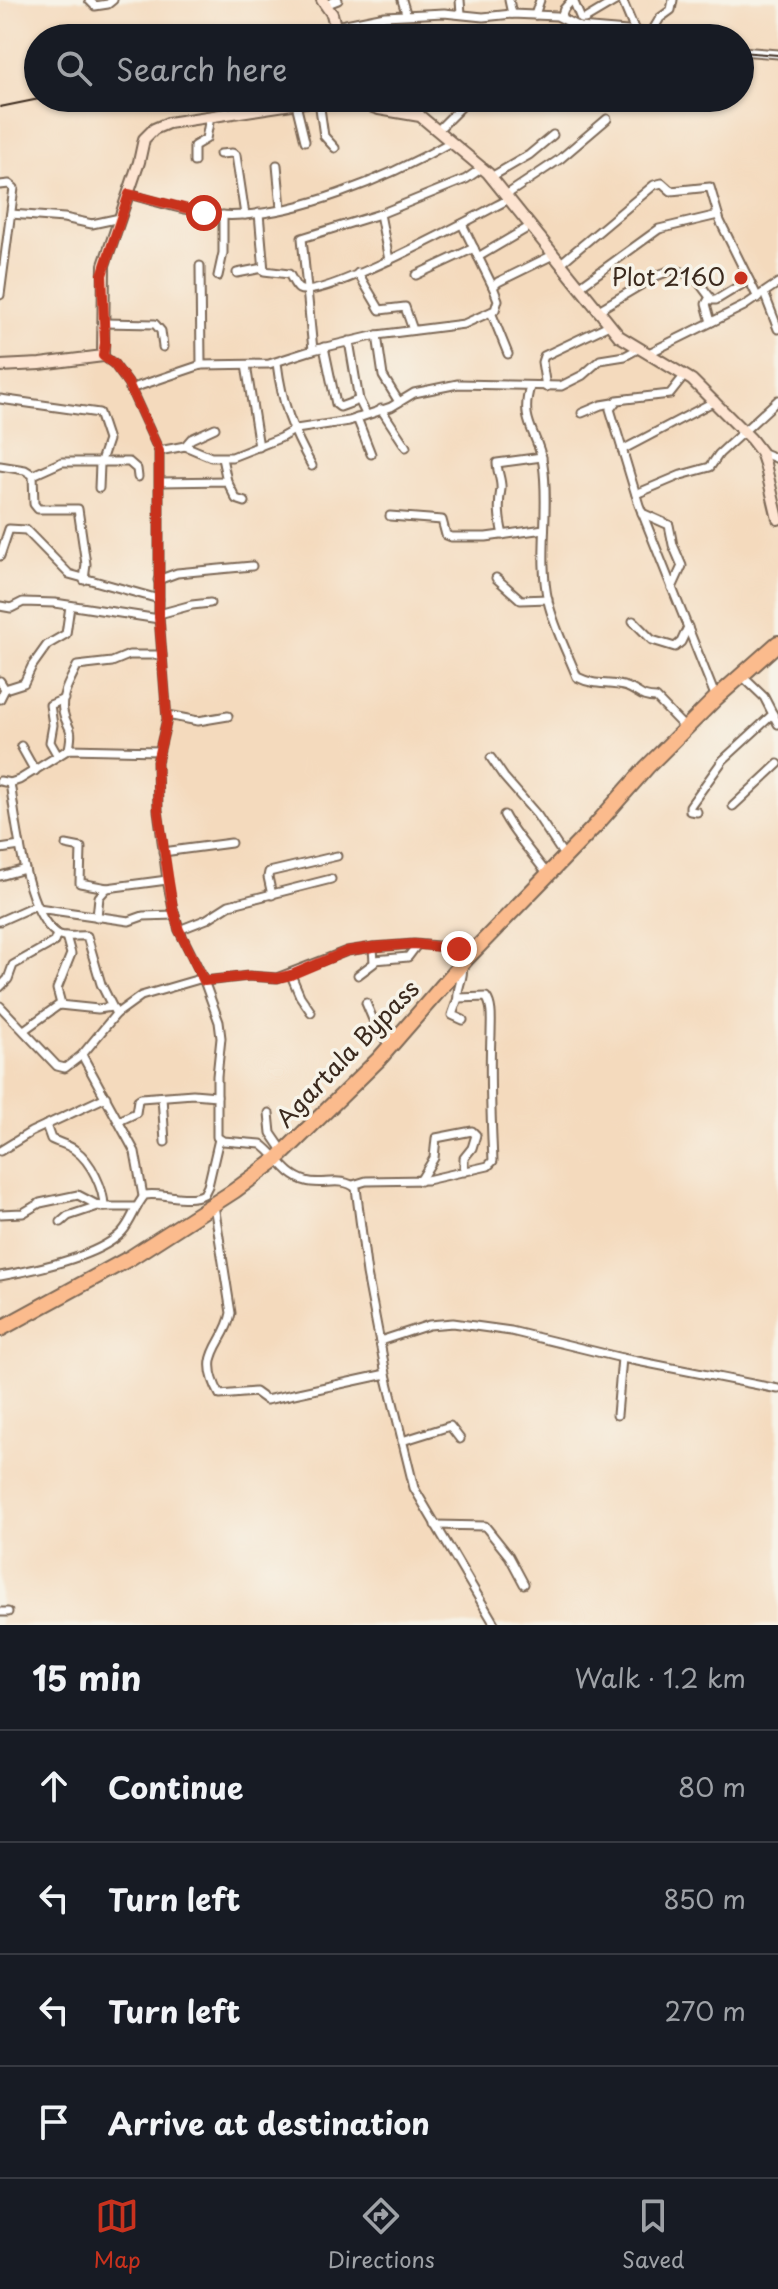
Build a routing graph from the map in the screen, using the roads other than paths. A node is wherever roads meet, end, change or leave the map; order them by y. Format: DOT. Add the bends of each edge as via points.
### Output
graph roads {
  1 [pos="89,0"];
  2 [pos="113,0"];
  3 [pos="338,0"];
  4 [pos="402,0"];
  5 [pos="460,0"];
  6 [pos="509,0"];
  7 [pos="540,0"];
  8 [pos="573,0"];
  9 [pos="620,0"];
  10 [pos="673,0"];
  11 [pos="323,2"];
  12 [pos="406,13"];
  13 [pos="461,14"];
  14 [pos="512,14"];
  15 [pos="535,15"];
  16 [pos="561,17"];
  17 [pos="333,24"];
  18 [pos="366,24"];
  19 [pos="574,24"];
  20 [pos="632,24"];
  21 [pos="657,24"];
  22 [pos="754,52"];
  23 [pos="778,54"];
  24 [pos="243,112"];
  25 [pos="298,112"];
  26 [pos="326,112"];
  27 [pos="397,112"];
  28 [pos="420,112"];
  29 [pos="456,112"];
  30 [pos="420,116"];
  31 [pos="210,117"];
  32 [pos="607,119"];
  33 [pos="439,129"];
  34 [pos="553,135"];
  35 [pos="305,141"];
  36 [pos="451,142"];
  37 [pos="335,148"];
  38 [pos="220,154"];
  39 [pos="194,162"];
  40 [pos="277,165"];
  41 [pos="482,168"];
  42 [pos="491,177"];
  43 [pos="0,185"];
  44 [pos="129,194"];
  45 [pos="507,197"];
  46 [pos="0,208"];
  47 [pos="281,208"];
  48 [pos="11,212"];
  49 [pos="259,213"];
  50 [pos="380,214"];
  51 [pos="223,215"];
  52 [pos="245,215"];
  53 [pos="718,215"];
  54 [pos="120,218"];
  55 [pos="462,224"];
  56 [pos="529,227"];
  57 [pos="0,243"];
  58 [pos="474,248"];
  59 [pos="7,251"];
  60 [pos="478,257"];
  61 [pos="556,259"];
  62 [pos="3,260"];
  63 [pos="389,260"];
  64 [pos="200,266"];
  65 [pos="263,268"];
  66 [pos="237,273"];
  67 [pos="358,273"];
  68 [pos="416,275"];
  69 [pos="218,276"];
  70 [pos="749,280"];
  71 [pos="778,283"];
  72 [pos="493,287"];
  73 [pos="579,287"];
  74 [pos="306,290"];
  75 [pos="0,295"];
  76 [pos="761,296"];
  77 [pos="710,297"];
  78 [pos="597,311"];
  79 [pos="491,312"];
  80 [pos="711,322"];
  81 [pos="104,323"];
  82 [pos="609,325"];
  83 [pos="778,329"];
  84 [pos="413,330"];
  85 [pos="377,335"];
  86 [pos="349,341"];
  87 [pos="163,347"];
  88 [pos="324,347"];
  89 [pos="313,350"];
  90 [pos="642,352"];
  91 [pos="508,354"];
  92 [pos="103,356"];
  93 [pos="277,363"];
  94 [pos="201,365"];
  95 [pos="246,365"];
  96 [pos="0,366"];
  97 [pos="685,375"];
  98 [pos="530,387"];
  99 [pos="546,387"];
  100 [pos="130,389"];
  101 [pos="0,399"];
  102 [pos="359,400"];
  103 [pos="778,400"];
  104 [pos="715,401"];
  105 [pos="399,402"];
  106 [pos="614,403"];
  107 [pos="381,409"];
  108 [pos="582,413"];
  109 [pos="366,414"];
  110 [pos="357,418"];
  111 [pos="215,428"];
  112 [pos="292,430"];
  113 [pos="745,432"];
  114 [pos="185,446"];
  115 [pos="259,447"];
  116 [pos="406,447"];
  117 [pos="622,450"];
  118 [pos="159,451"];
  119 [pos="761,452"];
  120 [pos="371,454"];
  121 [pos="542,457"];
  122 [pos="222,458"];
  123 [pos="778,459"];
  124 [pos="101,461"];
  125 [pos="0,466"];
  126 [pos="312,466"];
  127 [pos="33,475"];
  128 [pos="138,477"];
  129 [pos="227,481"];
  130 [pos="160,482"];
  131 [pos="99,488"];
  132 [pos="636,494"];
  133 [pos="245,502"];
  134 [pos="642,513"];
  135 [pos="390,516"];
  136 [pos="778,519"];
  137 [pos="544,529"];
  138 [pos="503,535"];
  139 [pos="0,556"];
  140 [pos="252,566"];
  141 [pos="496,578"];
  142 [pos="84,580"];
  143 [pos="158,580"];
  144 [pos="672,588"];
  145 [pos="159,599"];
  146 [pos="548,599"];
  147 [pos="210,603"];
  148 [pos="0,606"];
  149 [pos="70,606"];
  150 [pos="159,617"];
  151 [pos="633,621"];
  152 [pos="688,627"];
  153 [pos="778,643"];
  154 [pos="162,655"];
  155 [pos="741,675"];
  156 [pos="0,681"];
  157 [pos="5,689"];
  158 [pos="716,698"];
  159 [pos="0,699"];
  160 [pos="64,699"];
  161 [pos="773,714"];
  162 [pos="167,715"];
  163 [pos="228,716"];
  164 [pos="778,724"];
  165 [pos="685,728"];
  166 [pos="21,746"];
  167 [pos="69,749"];
  168 [pos="159,751"];
  169 [pos="58,756"];
  170 [pos="491,758"];
  171 [pos="778,764"];
  172 [pos="35,771"];
  173 [pos="0,781"];
  174 [pos="10,783"];
  175 [pos="733,806"];
  176 [pos="697,812"];
  177 [pos="504,815"];
  178 [pos="231,843"];
  179 [pos="66,845"];
  180 [pos="20,846"];
  181 [pos="0,849"];
  182 [pos="163,852"];
  183 [pos="337,856"];
  184 [pos="565,857"];
  185 [pos="25,869"];
  186 [pos="547,875"];
  187 [pos="0,876"];
  188 [pos="331,879"];
  189 [pos="167,880"];
  190 [pos="107,888"];
  191 [pos="272,895"];
  192 [pos="37,906"];
  193 [pos="175,915"];
  194 [pos="97,917"];
  195 [pos="0,921"];
  196 [pos="179,930"];
  197 [pos="61,935"];
  198 [pos="417,945"];
  199 [pos="373,947"];
  200 [pos="472,952"];
  201 [pos="375,960"];
  202 [pos="461,964"];
  203 [pos="291,975"];
  204 [pos="358,975"];
  205 [pos="203,980"];
  206 [pos="0,987"];
  207 [pos="458,998"];
  208 [pos="366,1003"];
  209 [pos="61,1004"];
  210 [pos="0,1006"];
  211 [pos="114,1010"];
  212 [pos="311,1012"];
  213 [pos="463,1020"];
  214 [pos="24,1030"];
  215 [pos="390,1047"];
  216 [pos="82,1055"];
  217 [pos="217,1096"];
  218 [pos="106,1097"];
  219 [pos="162,1097"];
  220 [pos="269,1113"];
  221 [pos="119,1121"];
  222 [pos="46,1125"];
  223 [pos="219,1139"];
  224 [pos="165,1142"];
  225 [pos="0,1151"];
  226 [pos="280,1156"];
  227 [pos="464,1172"];
  228 [pos="420,1181"];
  229 [pos="353,1185"];
  230 [pos="143,1196"];
  231 [pos="214,1204"];
  232 [pos="101,1207"];
  233 [pos="137,1207"];
  234 [pos="0,1214"];
  235 [pos="61,1222"];
  236 [pos="0,1276"];
  237 [pos="0,1329"];
  238 [pos="380,1341"];
  239 [pos="622,1358"];
  240 [pos="386,1374"];
  241 [pos="778,1389"];
  242 [pos="617,1415"];
  243 [pos="460,1439"];
  244 [pos="402,1441"];
  245 [pos="435,1525"];
  246 [pos="524,1584"];
  247 [pos="495,1625"];
  1 -- 2 [label="street" via="95,6"];
  3 -- 11 [label="street"];
  4 -- 12 [label="street"];
  5 -- 13 [label="street"];
  6 -- 14 [label="street"];
  7 -- 15 [label="street"];
  8 -- 9 [label="street" via="585,19"];
  8 -- 16 [label="street"];
  9 -- 20 [label="street"];
  10 -- 21 [label="street"];
  11 -- 17 [label="main road"];
  12 -- 13 [label="street"];
  12 -- 18 [label="street"];
  13 -- 14 [label="street"];
  14 -- 15 [label="street"];
  15 -- 16 [label="street"];
  16 -- 19 [label="street"];
  22 -- 23 [label="street"];
  24 -- 31 [label="main road"];
  25 -- 35 [label="street"];
  26 -- 37 [label="street" via="324,136"];
  27 -- 30 [label="main road"];
  28 -- 30 [label="street"];
  29 -- 33 [label="street"];
  30 -- 33 [label="main road"];
  31 -- 39 [label="street" via="206,139 194,146"];
  31 -- 44 [label="main road" via="150,131"];
  32 -- 45 [label="street"];
  33 -- 36 [label="main road"];
  34 -- 42 [label="street"];
  36 -- 41 [label="main road"];
  36 -- 47 [label="street" via="361,185"];
  38 -- 52 [label="street" via="236,155"];
  40 -- 47 [label="street"];
  41 -- 42 [label="main road"];
  41 -- 50 [label="street"];
  42 -- 45 [label="main road"];
  43 -- 48 [label="street" via="14,188"];
  44 -- 51 [label="street"];
  44 -- 54 [label="main road"];
  45 -- 55 [label="street"];
  45 -- 56 [label="main road"];
  46 -- 48 [label="street"];
  47 -- 49 [label="street"];
  48 -- 54 [label="street" via="92,224"];
  48 -- 59 [label="street"];
  49 -- 52 [label="street"];
  49 -- 65 [label="street"];
  50 -- 63 [label="street"];
  50 -- 74 [label="street" via="302,238"];
  51 -- 52 [label="street"];
  51 -- 69 [label="street"];
  53 -- 61 [label="street" via="710,187 671,191 658,184"];
  53 -- 70 [label="street"];
  53 -- 73 [label="street" via="659,229"];
  54 -- 81 [label="main road" via="102,275"];
  55 -- 58 [label="street"];
  55 -- 63 [label="street"];
  56 -- 60 [label="street"];
  56 -- 61 [label="main road"];
  57 -- 59 [label="street"];
  58 -- 60 [label="street"];
  58 -- 68 [label="street"];
  59 -- 62 [label="street"];
  60 -- 72 [label="street"];
  61 -- 72 [label="street"];
  61 -- 73 [label="main road"];
  62 -- 75 [label="street"];
  63 -- 67 [label="street"];
  64 -- 94 [label="street"];
  65 -- 66 [label="street"];
  65 -- 74 [label="street" via="289,274 299,290"];
  67 -- 74 [label="street"];
  67 -- 84 [label="street" via="380,310 405,307"];
  70 -- 76 [label="street"];
  70 -- 77 [label="street" via="716,300"];
  71 -- 76 [label="street"];
  72 -- 79 [label="street" via="499,303"];
  73 -- 78 [label="main road"];
  74 -- 89 [label="street"];
  76 -- 80 [label="street"];
  76 -- 83 [label="street"];
  77 -- 78 [label="street" via="697,280 672,270"];
  77 -- 80 [label="street" via="706,304"];
  78 -- 82 [label="main road"];
  79 -- 84 [label="street" via="464,324"];
  79 -- 91 [label="street"];
  80 -- 90 [label="street"];
  81 -- 87 [label="street" via="155,324"];
  81 -- 92 [label="main road"];
  82 -- 90 [label="main road"];
  82 -- 99 [label="street" via="544,356"];
  84 -- 85 [label="street"];
  85 -- 86 [label="street"];
  85 -- 105 [label="street" via="383,376"];
  86 -- 88 [label="street"];
  86 -- 102 [label="street"];
  88 -- 89 [label="street"];
  88 -- 102 [label="street" via="336,404"];
  89 -- 93 [label="street"];
  90 -- 97 [label="main road"];
  90 -- 99 [label="street" via="600,360 565,385"];
  92 -- 96 [label="main road"];
  92 -- 100 [label="street"];
  93 -- 95 [label="street"];
  93 -- 112 [label="street"];
  94 -- 95 [label="street"];
  94 -- 100 [label="street"];
  95 -- 115 [label="street"];
  97 -- 104 [label="main road"];
  97 -- 106 [label="street" via="670,394"];
  98 -- 99 [label="street"];
  98 -- 105 [label="street" via="458,384 414,393"];
  98 -- 121 [label="street" via="525,408"];
  100 -- 118 [label="street"];
  101 -- 124 [label="street" via="99,413 108,440"];
  102 -- 109 [label="street"];
  103 -- 113 [label="street"];
  104 -- 113 [label="main road"];
  104 -- 117 [label="street"];
  105 -- 107 [label="street"];
  106 -- 108 [label="street"];
  106 -- 117 [label="street" via="610,412"];
  107 -- 109 [label="street"];
  107 -- 116 [label="street"];
  109 -- 110 [label="street"];
  110 -- 112 [label="street"];
  110 -- 120 [label="street"];
  111 -- 114 [label="street"];
  112 -- 115 [label="street"];
  112 -- 126 [label="street"];
  113 -- 119 [label="main road"];
  113 -- 132 [label="street" via="710,467"];
  114 -- 118 [label="street"];
  114 -- 122 [label="street"];
  115 -- 122 [label="street"];
  117 -- 132 [label="street"];
  118 -- 130 [label="street"];
  119 -- 123 [label="street"];
  119 -- 136 [label="main road"];
  121 -- 137 [label="street"];
  121 -- 138 [label="street" via="497,463"];
  122 -- 129 [label="street"];
  124 -- 127 [label="street" via="57,463"];
  124 -- 128 [label="street" via="132,463"];
  124 -- 131 [label="street"];
  125 -- 127 [label="street"];
  127 -- 142 [label="street" via="35,507 80,511"];
  129 -- 130 [label="street"];
  129 -- 133 [label="street" via="236,499"];
  130 -- 143 [label="street"];
  132 -- 134 [label="street"];
  134 -- 144 [label="street"];
  134 -- 144 [label="street" via="669,525 682,566"];
  135 -- 138 [label="street" via="442,520 448,537"];
  137 -- 138 [label="street"];
  137 -- 146 [label="street"];
  139 -- 142 [label="street" via="9,529 26,530 69,574"];
  140 -- 143 [label="street" via="177,573"];
  141 -- 146 [label="street" via="521,600"];
  142 -- 145 [label="street"];
  143 -- 145 [label="street"];
  144 -- 152 [label="street"];
  145 -- 150 [label="street"];
  146 -- 165 [label="street" via="577,677 656,698"];
  147 -- 150 [label="street"];
  148 -- 149 [label="street"];
  149 -- 150 [label="street"];
  149 -- 157 [label="street" via="66,634 47,645 24,683"];
  150 -- 154 [label="street"];
  151 -- 152 [label="street" via="652,640 675,647"];
  152 -- 158 [label="street"];
  153 -- 155 [label="highway, Agartala Bypass"];
  154 -- 160 [label="street" via="80,664"];
  154 -- 162 [label="street"];
  155 -- 158 [label="highway, Agartala Bypass"];
  155 -- 161 [label="street"];
  156 -- 157 [label="street"];
  157 -- 159 [label="street"];
  158 -- 165 [label="highway, Agartala Bypass"];
  160 -- 167 [label="street" via="72,730"];
  160 -- 169 [label="street" via="50,705 50,742"];
  161 -- 164 [label="street"];
  161 -- 176 [label="street" via="711,775 690,806"];
  162 -- 163 [label="street" via="198,721"];
  162 -- 168 [label="street"];
  165 -- 184 [label="highway, Agartala Bypass"];
  166 -- 172 [label="street"];
  167 -- 168 [label="street"];
  167 -- 169 [label="street"];
  168 -- 182 [label="street"];
  169 -- 172 [label="street"];
  170 -- 184 [label="street"];
  171 -- 175 [label="street"];
  172 -- 174 [label="street"];
  173 -- 174 [label="street"];
  174 -- 180 [label="street"];
  177 -- 186 [label="street"];
  178 -- 182 [label="street"];
  179 -- 190 [label="street" via="81,848 80,883"];
  180 -- 181 [label="street"];
  180 -- 185 [label="street"];
  182 -- 189 [label="street"];
  183 -- 191 [label="street" via="269,872"];
  184 -- 186 [label="highway, Agartala Bypass"];
  185 -- 187 [label="street"];
  185 -- 192 [label="street"];
  186 -- 200 [label="highway, Agartala Bypass"];
  188 -- 191 [label="street"];
  189 -- 190 [label="street"];
  189 -- 193 [label="street"];
  190 -- 194 [label="street" via="101,893"];
  191 -- 196 [label="street" via="229,905"];
  192 -- 194 [label="street"];
  192 -- 195 [label="street"];
  192 -- 197 [label="street"];
  193 -- 194 [label="street" via="133,921"];
  193 -- 196 [label="street"];
  196 -- 205 [label="street"];
  197 -- 206 [label="street" via="13,965"];
  197 -- 209 [label="street" via="71,954 57,992"];
  197 -- 211 [label="street" via="89,939"];
  198 -- 199 [label="street"];
  198 -- 200 [label="street"];
  198 -- 201 [label="street" via="408,957"];
  199 -- 201 [label="street"];
  199 -- 203 [label="street" via="347,951"];
  200 -- 202 [label="highway, Agartala Bypass"];
  201 -- 204 [label="street"];
  202 -- 207 [label="street"];
  202 -- 215 [label="highway, Agartala Bypass"];
  203 -- 205 [label="street"];
  203 -- 212 [label="street"];
  205 -- 211 [label="street" via="141,996"];
  205 -- 217 [label="street" via="221,1038"];
  207 -- 213 [label="street" via="452,1015"];
  207 -- 227 [label="street" via="486,997 491,1011 488,1091 493,1161"];
  208 -- 215 [label="street"];
  209 -- 211 [label="street"];
  209 -- 214 [label="street"];
  210 -- 214 [label="street"];
  211 -- 216 [label="street"];
  214 -- 216 [label="street" via="61,1068"];
  215 -- 226 [label="highway, Agartala Bypass"];
  216 -- 218 [label="street"];
  217 -- 219 [label="street"];
  217 -- 223 [label="street"];
  218 -- 221 [label="street"];
  218 -- 222 [label="street"];
  219 -- 221 [label="street" via="141,1098 136,1113"];
  219 -- 224 [label="street"];
  220 -- 226 [label="street"];
  221 -- 230 [label="street" via="135,1152"];
  222 -- 225 [label="street"];
  222 -- 232 [label="street" via="51,1139 77,1151 89,1166 103,1195"];
  223 -- 226 [label="street" via="261,1144"];
  223 -- 230 [label="street" via="204,1194"];
  226 -- 229 [label="street" via="292,1175 305,1181"];
  226 -- 231 [label="highway, Agartala Bypass"];
  227 -- 228 [label="street"];
  227 -- 228 [label="street" via="464,1158 476,1135 472,1131 436,1138 434,1158"];
  228 -- 229 [label="street"];
  229 -- 238 [label="street"];
  230 -- 233 [label="street"];
  231 -- 237 [label="highway, Agartala Bypass" via="130,1258"];
  231 -- 240 [label="street" via="231,1313 212,1351 220,1395 255,1392 266,1400"];
  232 -- 233 [label="street"];
  232 -- 234 [label="street" via="78,1195 23,1213"];
  232 -- 235 [label="street"];
  233 -- 236 [label="street" via="108,1244"];
  238 -- 239 [label="street" via="453,1323"];
  238 -- 240 [label="street"];
  239 -- 241 [label="street"];
  239 -- 242 [label="street"];
  240 -- 244 [label="street"];
  243 -- 244 [label="street" via="450,1426"];
  244 -- 245 [label="street" via="414,1488"];
  245 -- 246 [label="street" via="485,1526"];
  245 -- 247 [label="street"];
}
